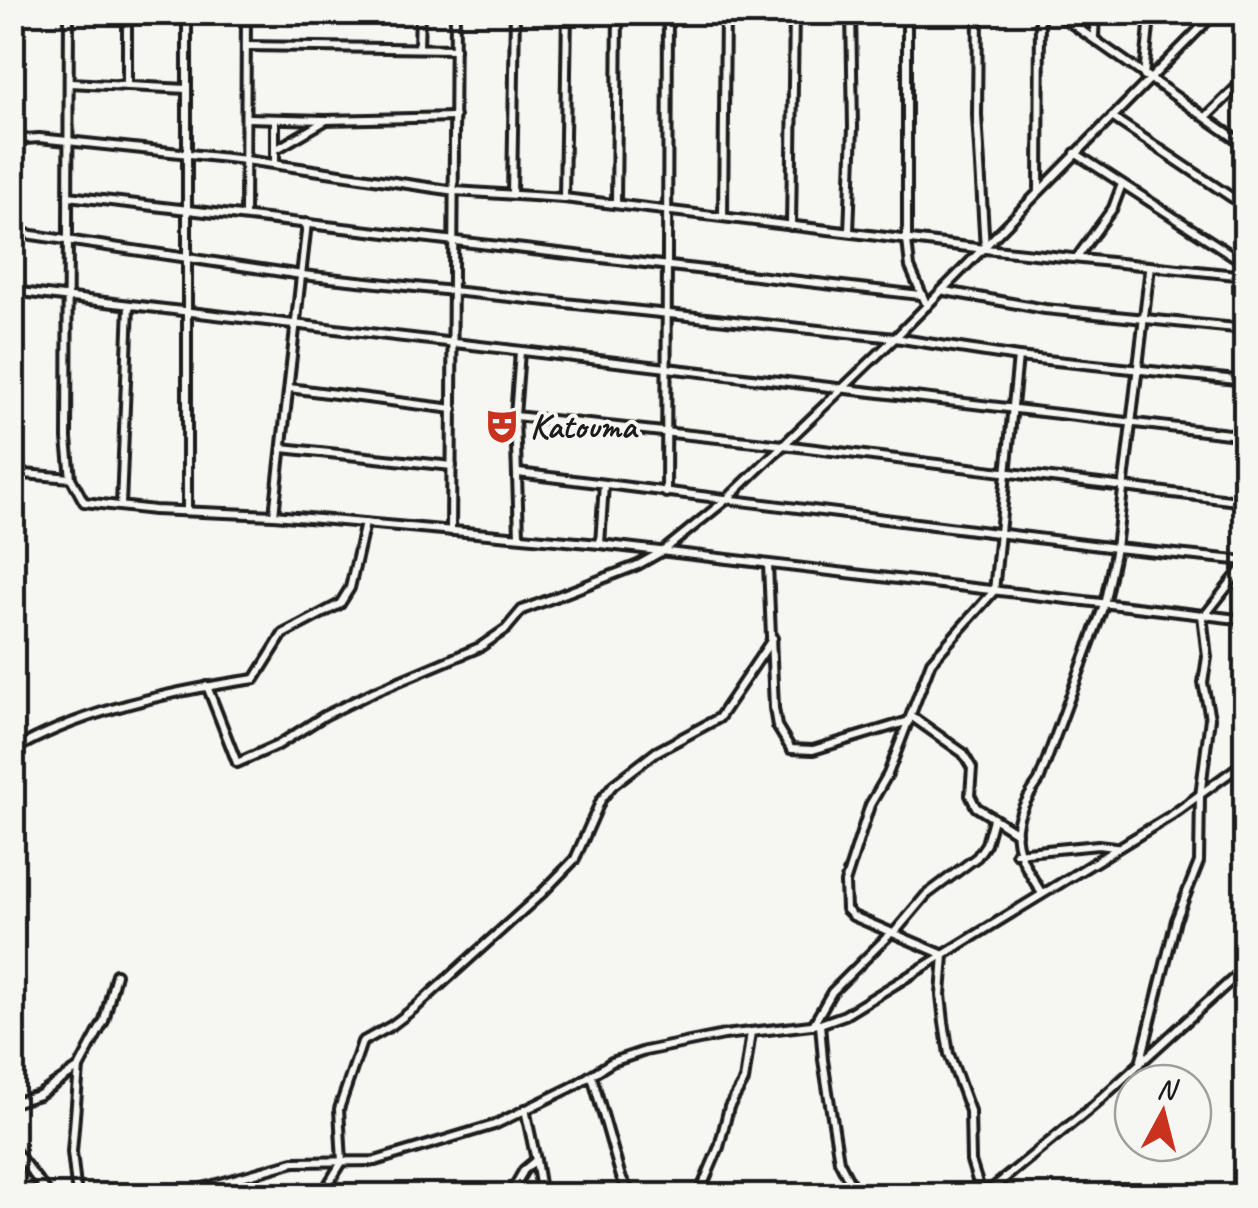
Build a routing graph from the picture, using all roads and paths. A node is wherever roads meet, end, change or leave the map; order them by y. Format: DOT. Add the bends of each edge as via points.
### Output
graph roads {
  1 [pos="69,12"];
  2 [pos="126,12"];
  3 [pos="188,12"];
  4 [pos="246,12"];
  5 [pos="420,12"];
  6 [pos="455,12"];
  7 [pos="516,12"];
  8 [pos="567,12"];
  9 [pos="618,12"];
  10 [pos="668,12"];
  11 [pos="725,12"];
  12 [pos="794,12"];
  13 [pos="851,12"];
  14 [pos="907,12"];
  15 [pos="978,12"];
  16 [pos="1040,12"];
  17 [pos="1055,12"];
  18 [pos="1095,12"];
  19 [pos="1148,12"];
  20 [pos="1216,12"];
  21 [pos="1208,16"];
  22 [pos="1094,38"];
  23 [pos="246,46"];
  24 [pos="418,48"];
  25 [pos="455,49"];
  26 [pos="1147,78"];
  27 [pos="1246,78"];
  28 [pos="70,82"];
  29 [pos="127,87"];
  30 [pos="187,88"];
  31 [pos="455,117"];
  32 [pos="1112,117"];
  33 [pos="1206,117"];
  34 [pos="246,118"];
  35 [pos="275,118"];
  36 [pos="326,120"];
  37 [pos="12,140"];
  38 [pos="70,142"];
  39 [pos="1246,146"];
  40 [pos="275,150"];
  41 [pos="1076,153"];
  42 [pos="189,154"];
  43 [pos="246,160"];
  44 [pos="274,164"];
  45 [pos="1122,184"];
  46 [pos="455,191"];
  47 [pos="1039,193"];
  48 [pos="512,194"];
  49 [pos="68,196"];
  50 [pos="564,198"];
  51 [pos="616,204"];
  52 [pos="1246,207"];
  53 [pos="190,208"];
  54 [pos="669,212"];
  55 [pos="246,214"];
  56 [pos="723,216"];
  57 [pos="307,223"];
  58 [pos="791,226"];
  59 [pos="12,232"];
  60 [pos="849,232"];
  61 [pos="454,240"];
  62 [pos="907,240"];
  63 [pos="67,242"];
  64 [pos="985,249"];
  65 [pos="1078,256"];
  66 [pos="187,259"];
  67 [pos="1245,262"];
  68 [pos="668,263"];
  69 [pos="1150,266"];
  70 [pos="302,275"];
  71 [pos="1232,276"];
  72 [pos="1246,276"];
  73 [pos="944,290"];
  74 [pos="12,291"];
  75 [pos="454,292"];
  76 [pos="920,295"];
  77 [pos="67,298"];
  78 [pos="129,306"];
  79 [pos="928,306"];
  80 [pos="187,310"];
  81 [pos="668,316"];
  82 [pos="1143,319"];
  83 [pos="298,323"];
  84 [pos="1246,328"];
  85 [pos="895,338"];
  86 [pos="454,344"];
  87 [pos="12,352"];
  88 [pos="520,352"];
  89 [pos="1018,358"];
  90 [pos="1137,368"];
  91 [pos="667,369"];
  92 [pos="1246,381"];
  93 [pos="289,388"];
  94 [pos="838,390"];
  95 [pos="452,409"];
  96 [pos="1014,410"];
  97 [pos="516,416"];
  98 [pos="1132,420"];
  99 [pos="666,433"];
  100 [pos="1246,436"];
  101 [pos="784,445"];
  102 [pos="282,448"];
  103 [pos="452,466"];
  104 [pos="518,473"];
  105 [pos="12,474"];
  106 [pos="1006,474"];
  107 [pos="71,478"];
  108 [pos="604,484"];
  109 [pos="1123,488"];
  110 [pos="666,493"];
  111 [pos="726,500"];
  112 [pos="1246,502"];
  113 [pos="121,505"];
  114 [pos="188,509"];
  115 [pos="274,515"];
  116 [pos="366,523"];
  117 [pos="451,531"];
  118 [pos="1000,532"];
  119 [pos="519,536"];
  120 [pos="600,544"];
  121 [pos="1116,548"];
  122 [pos="663,550"];
  123 [pos="1246,562"];
  124 [pos="768,564"];
  125 [pos="994,592"];
  126 [pos="1104,605"];
  127 [pos="1204,615"];
  128 [pos="1246,620"];
  129 [pos="773,638"];
  130 [pos="208,686"];
  131 [pos="910,718"];
  132 [pos="12,750"];
  133 [pos="1246,761"];
  134 [pos="1200,796"];
  135 [pos="993,820"];
  136 [pos="1017,832"];
  137 [pos="1116,847"];
  138 [pos="1016,853"];
  139 [pos="1041,892"];
  140 [pos="892,933"];
  141 [pos="944,955"];
  142 [pos="1246,967"];
  143 [pos="116,974"];
  144 [pos="817,1024"];
  145 [pos="750,1032"];
  146 [pos="1140,1063"];
  147 [pos="1141,1063"];
  148 [pos="79,1068"];
  149 [pos="592,1076"];
  150 [pos="1113,1088"];
  151 [pos="12,1103"];
  152 [pos="526,1109"];
  153 [pos="12,1147"];
  154 [pos="536,1160"];
  155 [pos="342,1162"];
  156 [pos="50,1196"];
  157 [pos="77,1196"];
  158 [pos="174,1196"];
  159 [pos="321,1196"];
  160 [pos="509,1196"];
  161 [pos="542,1196"];
  162 [pos="632,1196"];
  163 [pos="698,1196"];
  164 [pos="857,1196"];
  165 [pos="983,1196"];
  1 -- 28 [label="street"];
  2 -- 29 [label="street"];
  3 -- 30 [label="street"];
  4 -- 23 [label="street"];
  5 -- 24 [label="street"];
  6 -- 25 [label="street"];
  7 -- 48 [label="street"];
  8 -- 50 [label="street"];
  9 -- 51 [label="street"];
  10 -- 54 [label="street"];
  11 -- 56 [label="street"];
  12 -- 58 [label="street"];
  13 -- 60 [label="street"];
  14 -- 62 [label="street"];
  15 -- 64 [label="street"];
  16 -- 47 [label="street"];
  17 -- 22 [label="street"];
  18 -- 22 [label="street"];
  19 -- 26 [label="street"];
  20 -- 21 [label="street"];
  21 -- 26 [label="street"];
  22 -- 26 [label="street"];
  23 -- 24 [label="street"];
  23 -- 34 [label="street"];
  24 -- 25 [label="street"];
  25 -- 31 [label="street"];
  26 -- 32 [label="street"];
  26 -- 33 [label="street"];
  27 -- 33 [label="street"];
  28 -- 29 [label="street"];
  28 -- 38 [label="street"];
  29 -- 30 [label="street"];
  30 -- 42 [label="street"];
  31 -- 36 [label="street"];
  31 -- 46 [label="street"];
  32 -- 41 [label="street"];
  32 -- 52 [label="street"];
  33 -- 39 [label="street"];
  34 -- 35 [label="street"];
  34 -- 43 [label="street"];
  35 -- 36 [label="street"];
  35 -- 40 [label="street"];
  36 -- 40 [label="street"];
  37 -- 38 [label="street"];
  38 -- 42 [label="street"];
  38 -- 49 [label="street"];
  40 -- 44 [label="street"];
  41 -- 45 [label="street"];
  41 -- 47 [label="street"];
  42 -- 43 [label="street"];
  42 -- 53 [label="street"];
  43 -- 44 [label="street"];
  43 -- 55 [label="street"];
  44 -- 46 [label="street"];
  45 -- 65 [label="street"];
  45 -- 67 [label="street"];
  46 -- 48 [label="street"];
  46 -- 61 [label="street"];
  47 -- 64 [label="street"];
  48 -- 50 [label="street"];
  49 -- 53 [label="street"];
  49 -- 63 [label="street"];
  50 -- 51 [label="street"];
  51 -- 54 [label="street"];
  53 -- 55 [label="street"];
  53 -- 66 [label="street"];
  54 -- 56 [label="street"];
  54 -- 68 [label="street"];
  55 -- 57 [label="street"];
  56 -- 58 [label="street"];
  57 -- 61 [label="street"];
  57 -- 70 [label="street"];
  58 -- 60 [label="street"];
  59 -- 63 [label="street"];
  60 -- 62 [label="street"];
  61 -- 68 [label="street"];
  61 -- 75 [label="street"];
  62 -- 64 [label="street"];
  62 -- 76 [label="street"];
  63 -- 66 [label="street"];
  63 -- 77 [label="street"];
  64 -- 65 [label="street"];
  64 -- 73 [label="street"];
  65 -- 69 [label="street"];
  66 -- 70 [label="street"];
  66 -- 80 [label="street"];
  67 -- 71 [label="street"];
  68 -- 76 [label="street"];
  68 -- 81 [label="street"];
  69 -- 71 [label="street"];
  69 -- 82 [label="street"];
  70 -- 75 [label="street"];
  70 -- 83 [label="street"];
  71 -- 72 [label="street"];
  73 -- 79 [label="street"];
  73 -- 82 [label="street"];
  74 -- 77 [label="street"];
  74 -- 87 [label="street"];
  75 -- 81 [label="street"];
  75 -- 86 [label="street"];
  76 -- 79 [label="street"];
  77 -- 78 [label="street"];
  77 -- 107 [label="street"];
  78 -- 80 [label="street"];
  78 -- 113 [label="street"];
  79 -- 85 [label="street"];
  80 -- 83 [label="street"];
  80 -- 114 [label="street"];
  81 -- 85 [label="street"];
  81 -- 91 [label="street"];
  82 -- 84 [label="street"];
  82 -- 90 [label="street"];
  83 -- 86 [label="street"];
  83 -- 93 [label="street"];
  85 -- 89 [label="street"];
  85 -- 94 [label="street"];
  86 -- 88 [label="street"];
  86 -- 95 [label="street"];
  88 -- 91 [label="street"];
  88 -- 97 [label="street"];
  89 -- 90 [label="street"];
  89 -- 96 [label="street"];
  90 -- 92 [label="street"];
  90 -- 98 [label="street"];
  91 -- 94 [label="street"];
  91 -- 99 [label="street"];
  93 -- 95 [label="street"];
  93 -- 102 [label="street"];
  94 -- 96 [label="street"];
  94 -- 101 [label="street"];
  95 -- 103 [label="street"];
  96 -- 98 [label="street"];
  96 -- 106 [label="street"];
  97 -- 99 [label="street"];
  97 -- 104 [label="street"];
  98 -- 100 [label="street"];
  98 -- 109 [label="street"];
  99 -- 101 [label="street"];
  99 -- 110 [label="street"];
  101 -- 106 [label="street"];
  101 -- 111 [label="street"];
  102 -- 103 [label="street"];
  102 -- 115 [label="street"];
  103 -- 117 [label="street"];
  104 -- 108 [label="street"];
  104 -- 119 [label="street"];
  105 -- 107 [label="street"];
  106 -- 109 [label="street"];
  106 -- 118 [label="street"];
  107 -- 113 [label="street" via="84,502"];
  108 -- 110 [label="street"];
  108 -- 120 [label="street"];
  109 -- 112 [label="street"];
  109 -- 121 [label="street"];
  110 -- 111 [label="street"];
  111 -- 118 [label="street"];
  111 -- 122 [label="street"];
  113 -- 114 [label="street"];
  114 -- 115 [label="street"];
  115 -- 116 [label="street"];
  116 -- 117 [label="street"];
  116 -- 130 [label="street" via="340,604 283,634 254,679"];
  117 -- 119 [label="street"];
  118 -- 121 [label="street"];
  118 -- 125 [label="street"];
  119 -- 120 [label="street"];
  120 -- 122 [label="street"];
  121 -- 123 [label="street"];
  121 -- 126 [label="street"];
  122 -- 124 [label="street"];
  122 -- 130 [label="street" via="522,610 480,647 373,692 238,764"];
  123 -- 127 [label="street"];
  124 -- 125 [label="street"];
  124 -- 129 [label="street"];
  125 -- 126 [label="street"];
  125 -- 131 [label="street" via="937,653"];
  126 -- 127 [label="street"];
  126 -- 136 [label="street"];
  127 -- 128 [label="street"];
  127 -- 134 [label="street" via="1210,718"];
  129 -- 131 [label="street" via="774,708 791,748 813,750"];
  129 -- 155 [label="street" via="718,718 656,752 600,800 575,859 542,893 416,1007 362,1042 339,1110"];
  130 -- 132 [label="street" via="103,713"];
  131 -- 135 [label="street" via="963,753 974,776 970,801"];
  131 -- 140 [label="street" via="870,804 845,883 846,909"];
  133 -- 134 [label="street"];
  134 -- 137 [label="street"];
  134 -- 146 [label="street" via="1199,862 1176,920"];
  135 -- 136 [label="street"];
  135 -- 140 [label="street" via="977,857 926,894"];
  136 -- 138 [label="street"];
  137 -- 138 [label="street"];
  137 -- 139 [label="street"];
  138 -- 139 [label="street"];
  139 -- 141 [label="street"];
  140 -- 141 [label="street"];
  140 -- 144 [label="street" via="832,992"];
  141 -- 144 [label="street" via="845,1016"];
  141 -- 165 [label="street" via="944,1022 970,1111 972,1161"];
  142 -- 147 [label="street"];
  143 -- 148 [label="street" via="104,1021"];
  144 -- 145 [label="street"];
  144 -- 164 [label="street" via="839,1160"];
  145 -- 149 [label="street" via="646,1051"];
  145 -- 163 [label="street" via="744,1081 728,1107"];
  148 -- 151 [label="street"];
  148 -- 157 [label="street" via="72,1152"];
  149 -- 152 [label="street"];
  149 -- 162 [label="street"];
  150 -- 165 [label="street"];
  152 -- 154 [label="street"];
  152 -- 155 [label="street" via="375,1160"];
  153 -- 156 [label="street"];
  154 -- 160 [label="street"];
  154 -- 161 [label="street"];
  155 -- 158 [label="street" via="294,1162"];
  155 -- 159 [label="street"];
}
